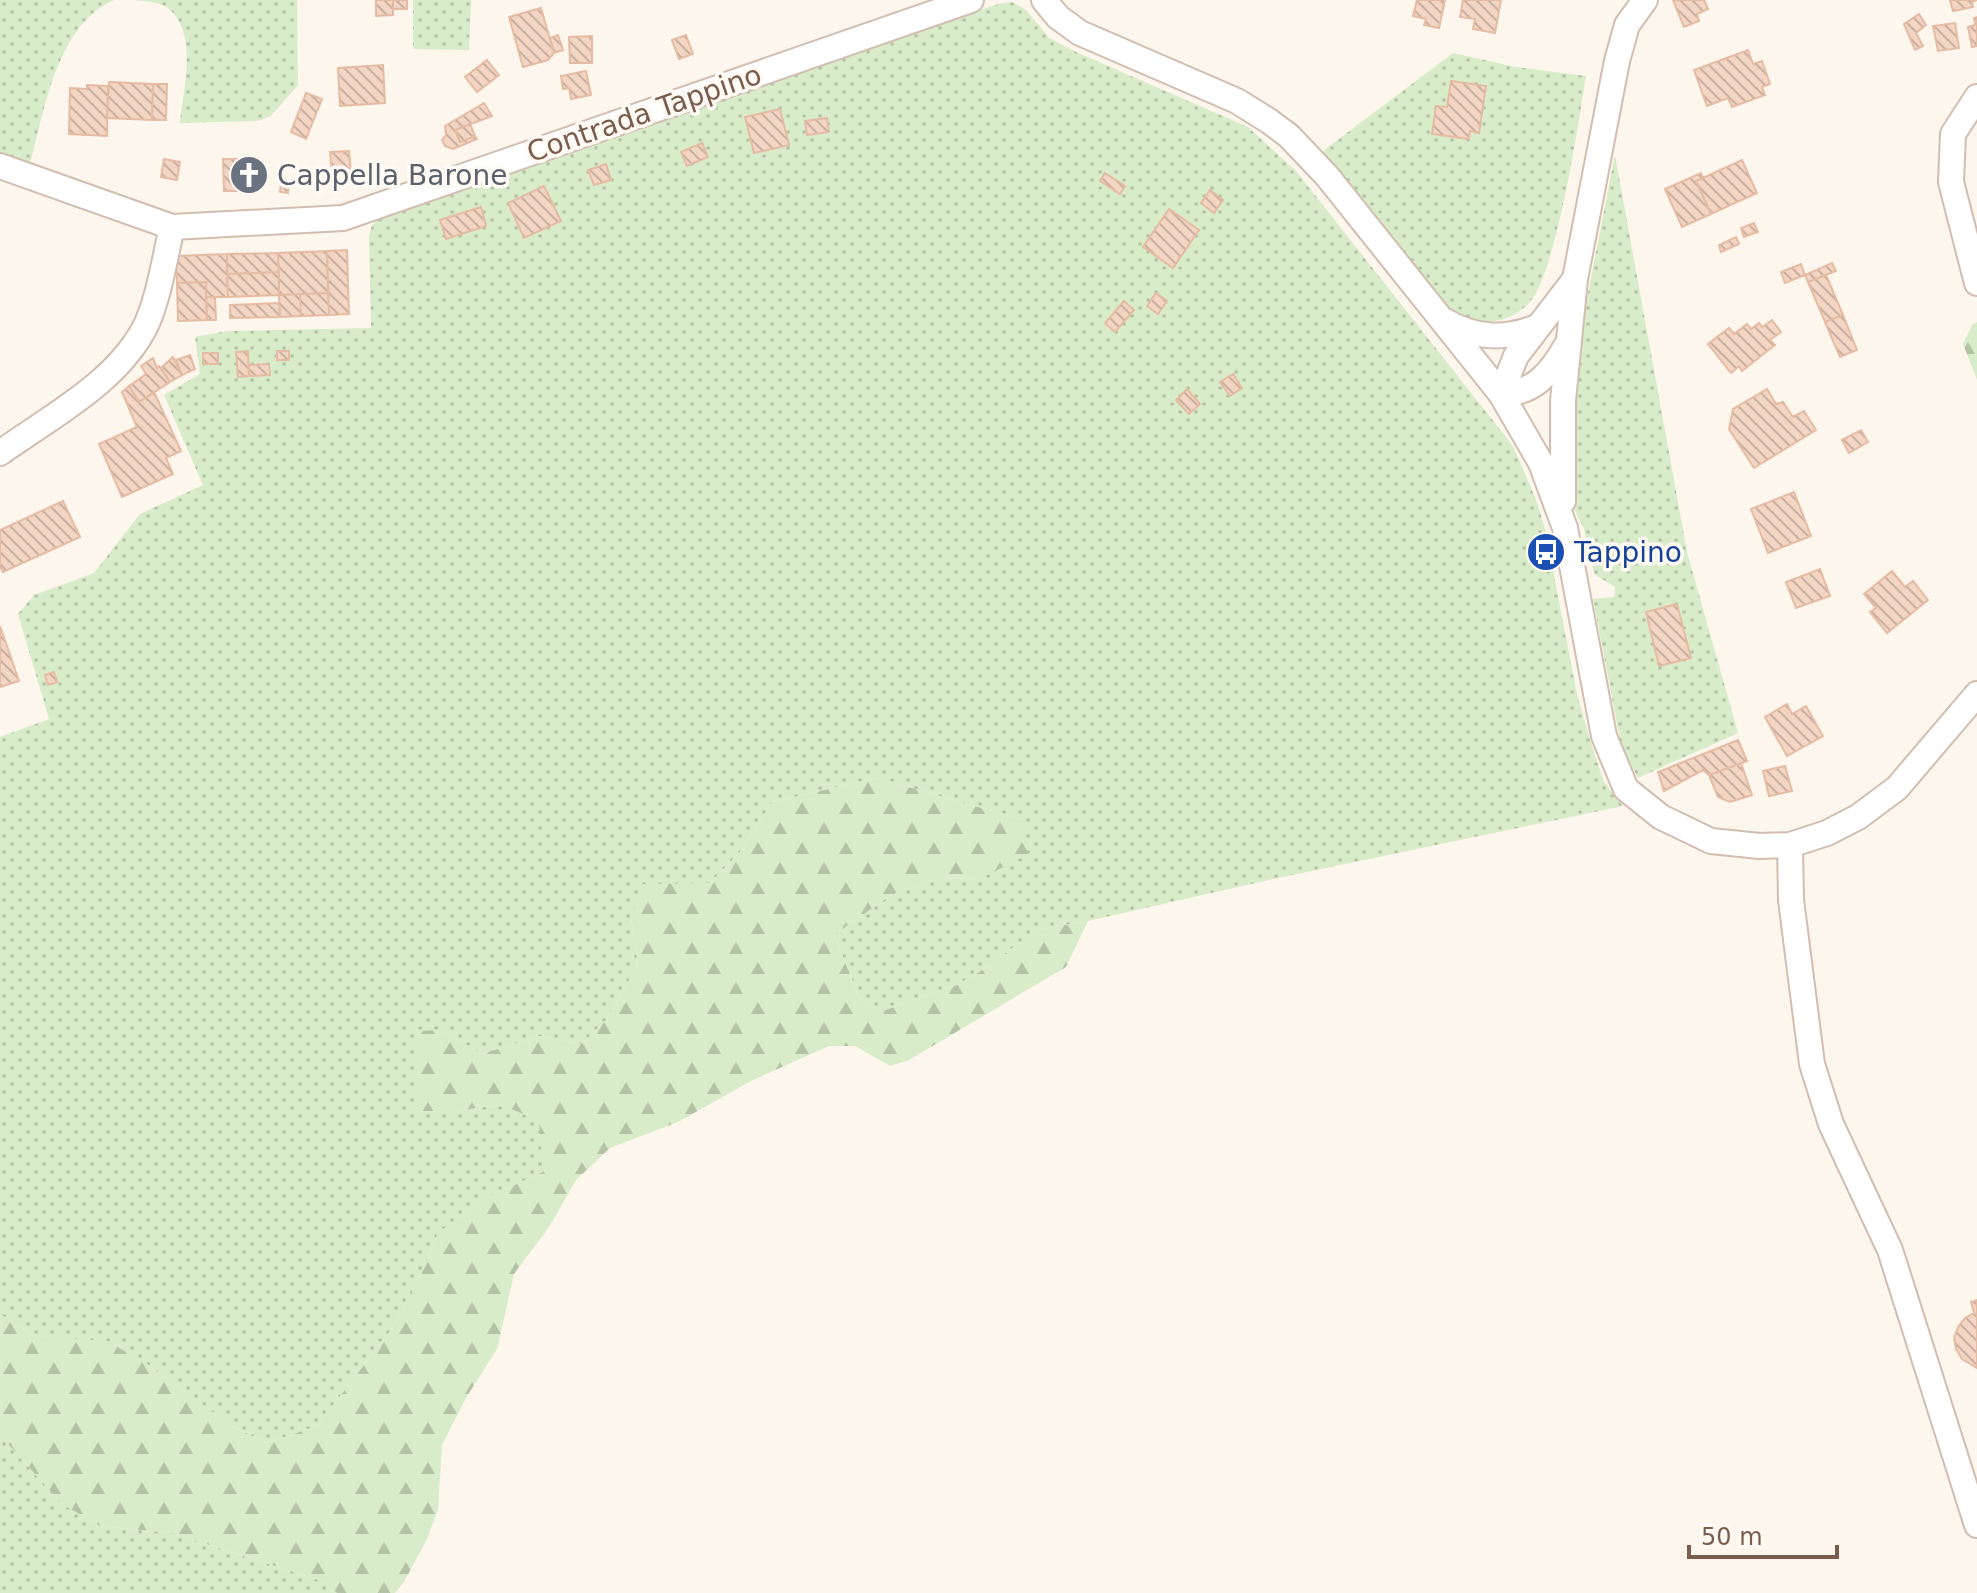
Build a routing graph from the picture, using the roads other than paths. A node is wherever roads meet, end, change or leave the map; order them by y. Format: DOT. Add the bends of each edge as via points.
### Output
graph roads {
  1 [pos="971,0"];
  2 [pos="1044,0"];
  3 [pos="1645,0"];
  4 [pos="1977,97"];
  5 [pos="0,166"];
  6 [pos="172,227"];
  7 [pos="1575,279"];
  8 [pos="1977,283"];
  9 [pos="1442,319"];
  10 [pos="1541,325"];
  11 [pos="1567,344"];
  12 [pos="1501,394"];
  13 [pos="0,453"];
  14 [pos="1565,528"];
  15 [pos="1977,694"];
  16 [pos="1790,845"];
  17 [pos="1977,1525"];
  1 -- 6 [label="street, Contrada Tappino" via="343,218"];
  2 -- 9 [label="street" via="1080,33 1237,101 1280,129 1320,168"];
  3 -- 7 [label="street" via="1627,25 1617,61"];
  4 -- 8 [label="street" via="1953,134 1951,182"];
  5 -- 6 [label="street, Contrada Tappino"];
  6 -- 13 [label="street" via="148,320 132,351 107,376"];
  7 -- 10 [label="street"];
  7 -- 11 [label="street"];
  9 -- 10 [label="street" via="1494,337"];
  9 -- 12 [label="street"];
  10 -- 12 [label="street" via="1513,360"];
  11 -- 12 [label="street" via="1534,386"];
  11 -- 14 [label="street" via="1562,432"];
  12 -- 14 [label="street" via="1541,463"];
  14 -- 16 [label="street" via="1604,736 1626,789 1661,817 1711,841"];
  15 -- 16 [label="street" via="1897,788 1858,817"];
  16 -- 17 [label="street" via="1791,900 1812,1064 1831,1124 1890,1250"];
}
